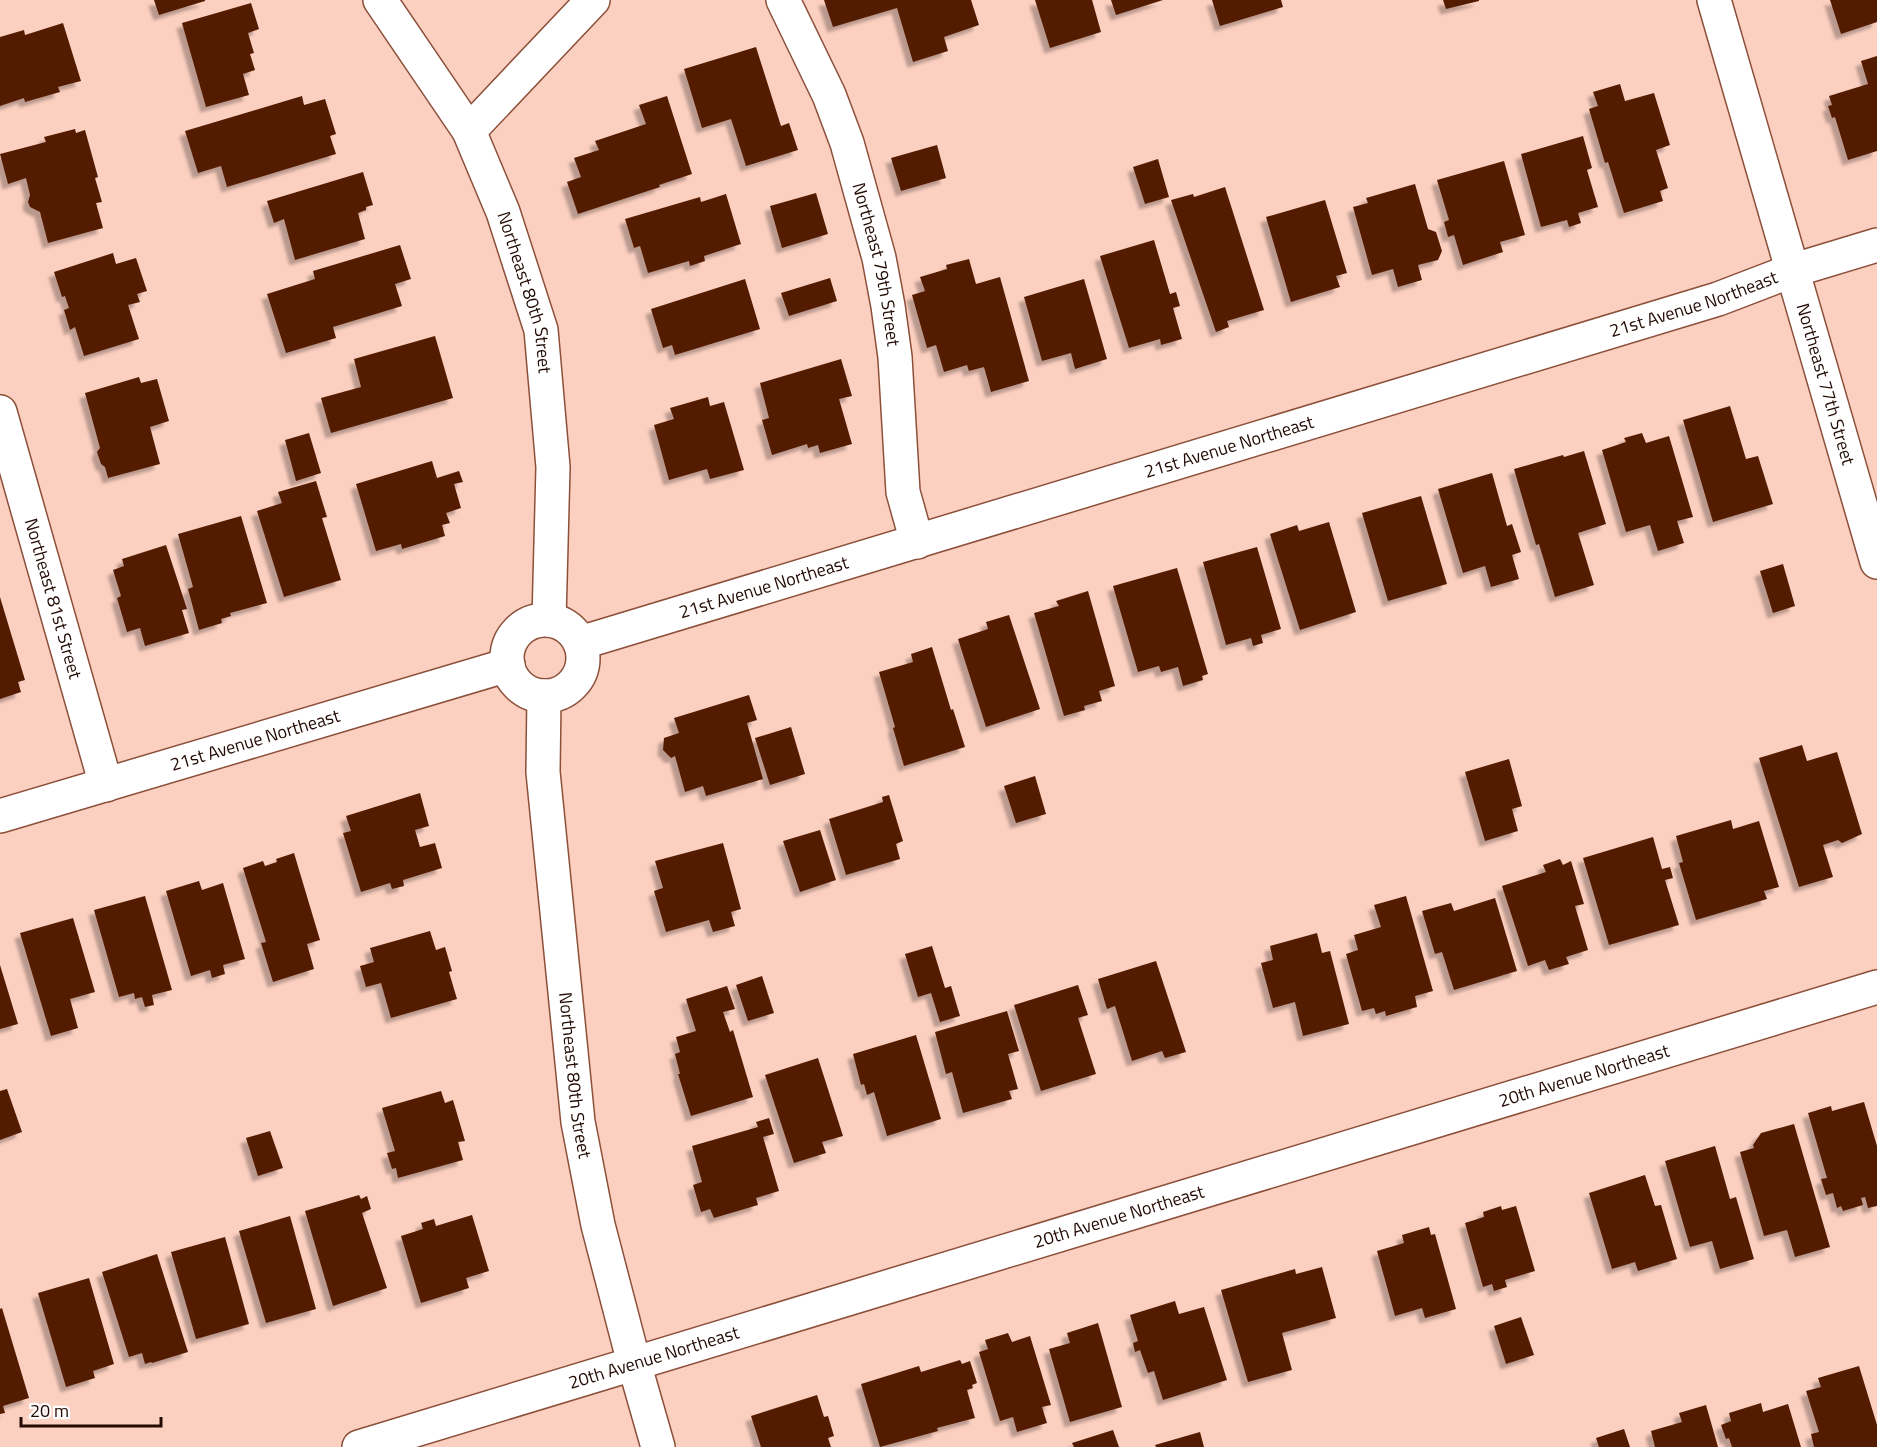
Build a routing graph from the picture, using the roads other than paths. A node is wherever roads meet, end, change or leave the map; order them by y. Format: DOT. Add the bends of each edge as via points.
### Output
graph roads {
  1 [pos="380,0"];
  2 [pos="593,0"];
  3 [pos="783,0"];
  4 [pos="1714,0"];
  5 [pos="469,131"];
  6 [pos="1877,245"];
  7 [pos="1791,271"];
  8 [pos="0,412"];
  9 [pos="917,542"];
  10 [pos="1877,562"];
  11 [pos="549,620"];
  12 [pos="580,643"];
  13 [pos="508,665"];
  14 [pos="544,696"];
  15 [pos="106,784"];
  16 [pos="0,816"];
  17 [pos="1877,987"];
  18 [pos="634,1363"];
  19 [pos="359,1447"];
  20 [pos="658,1447"];
  1 -- 5 [label="street, Northeast 80th Street"];
  2 -- 5 [label="street"];
  3 -- 9 [label="street, Northeast 79th Street" via="829,95 847,143 879,258 895,357 903,492"];
  4 -- 7 [label="street, Northeast 77th Street"];
  5 -- 11 [label="street, Northeast 80th Street" via="503,212 541,330 553,467"];
  6 -- 7 [label="street, 21st Avenue Northeast"];
  7 -- 9 [label="street, 21st Avenue Northeast" via="1718,300"];
  7 -- 10 [label="street, Northeast 77th Street"];
  8 -- 15 [label="street, Northeast 81st Street"];
  9 -- 12 [label="street, 21st Avenue Northeast"];
  11 -- 12 [label="street" via="573,630"];
  11 -- 13 [label="street" via="537,620 515,633 509,645"];
  12 -- 14 [label="street" via="583,665 579,677 560,694"];
  13 -- 14 [label="street" via="514,681 523,690"];
  13 -- 15 [label="street, 21st Avenue Northeast"];
  14 -- 18 [label="street, Northeast 80th Street" via="543,772 578,1122 598,1225"];
  15 -- 16 [label="street, 21st Avenue Northeast"];
  17 -- 18 [label="street, 20th Avenue Northeast"];
  18 -- 19 [label="street, 20th Avenue Northeast"];
  18 -- 20 [label="street, Northeast 80th Street"];
}
